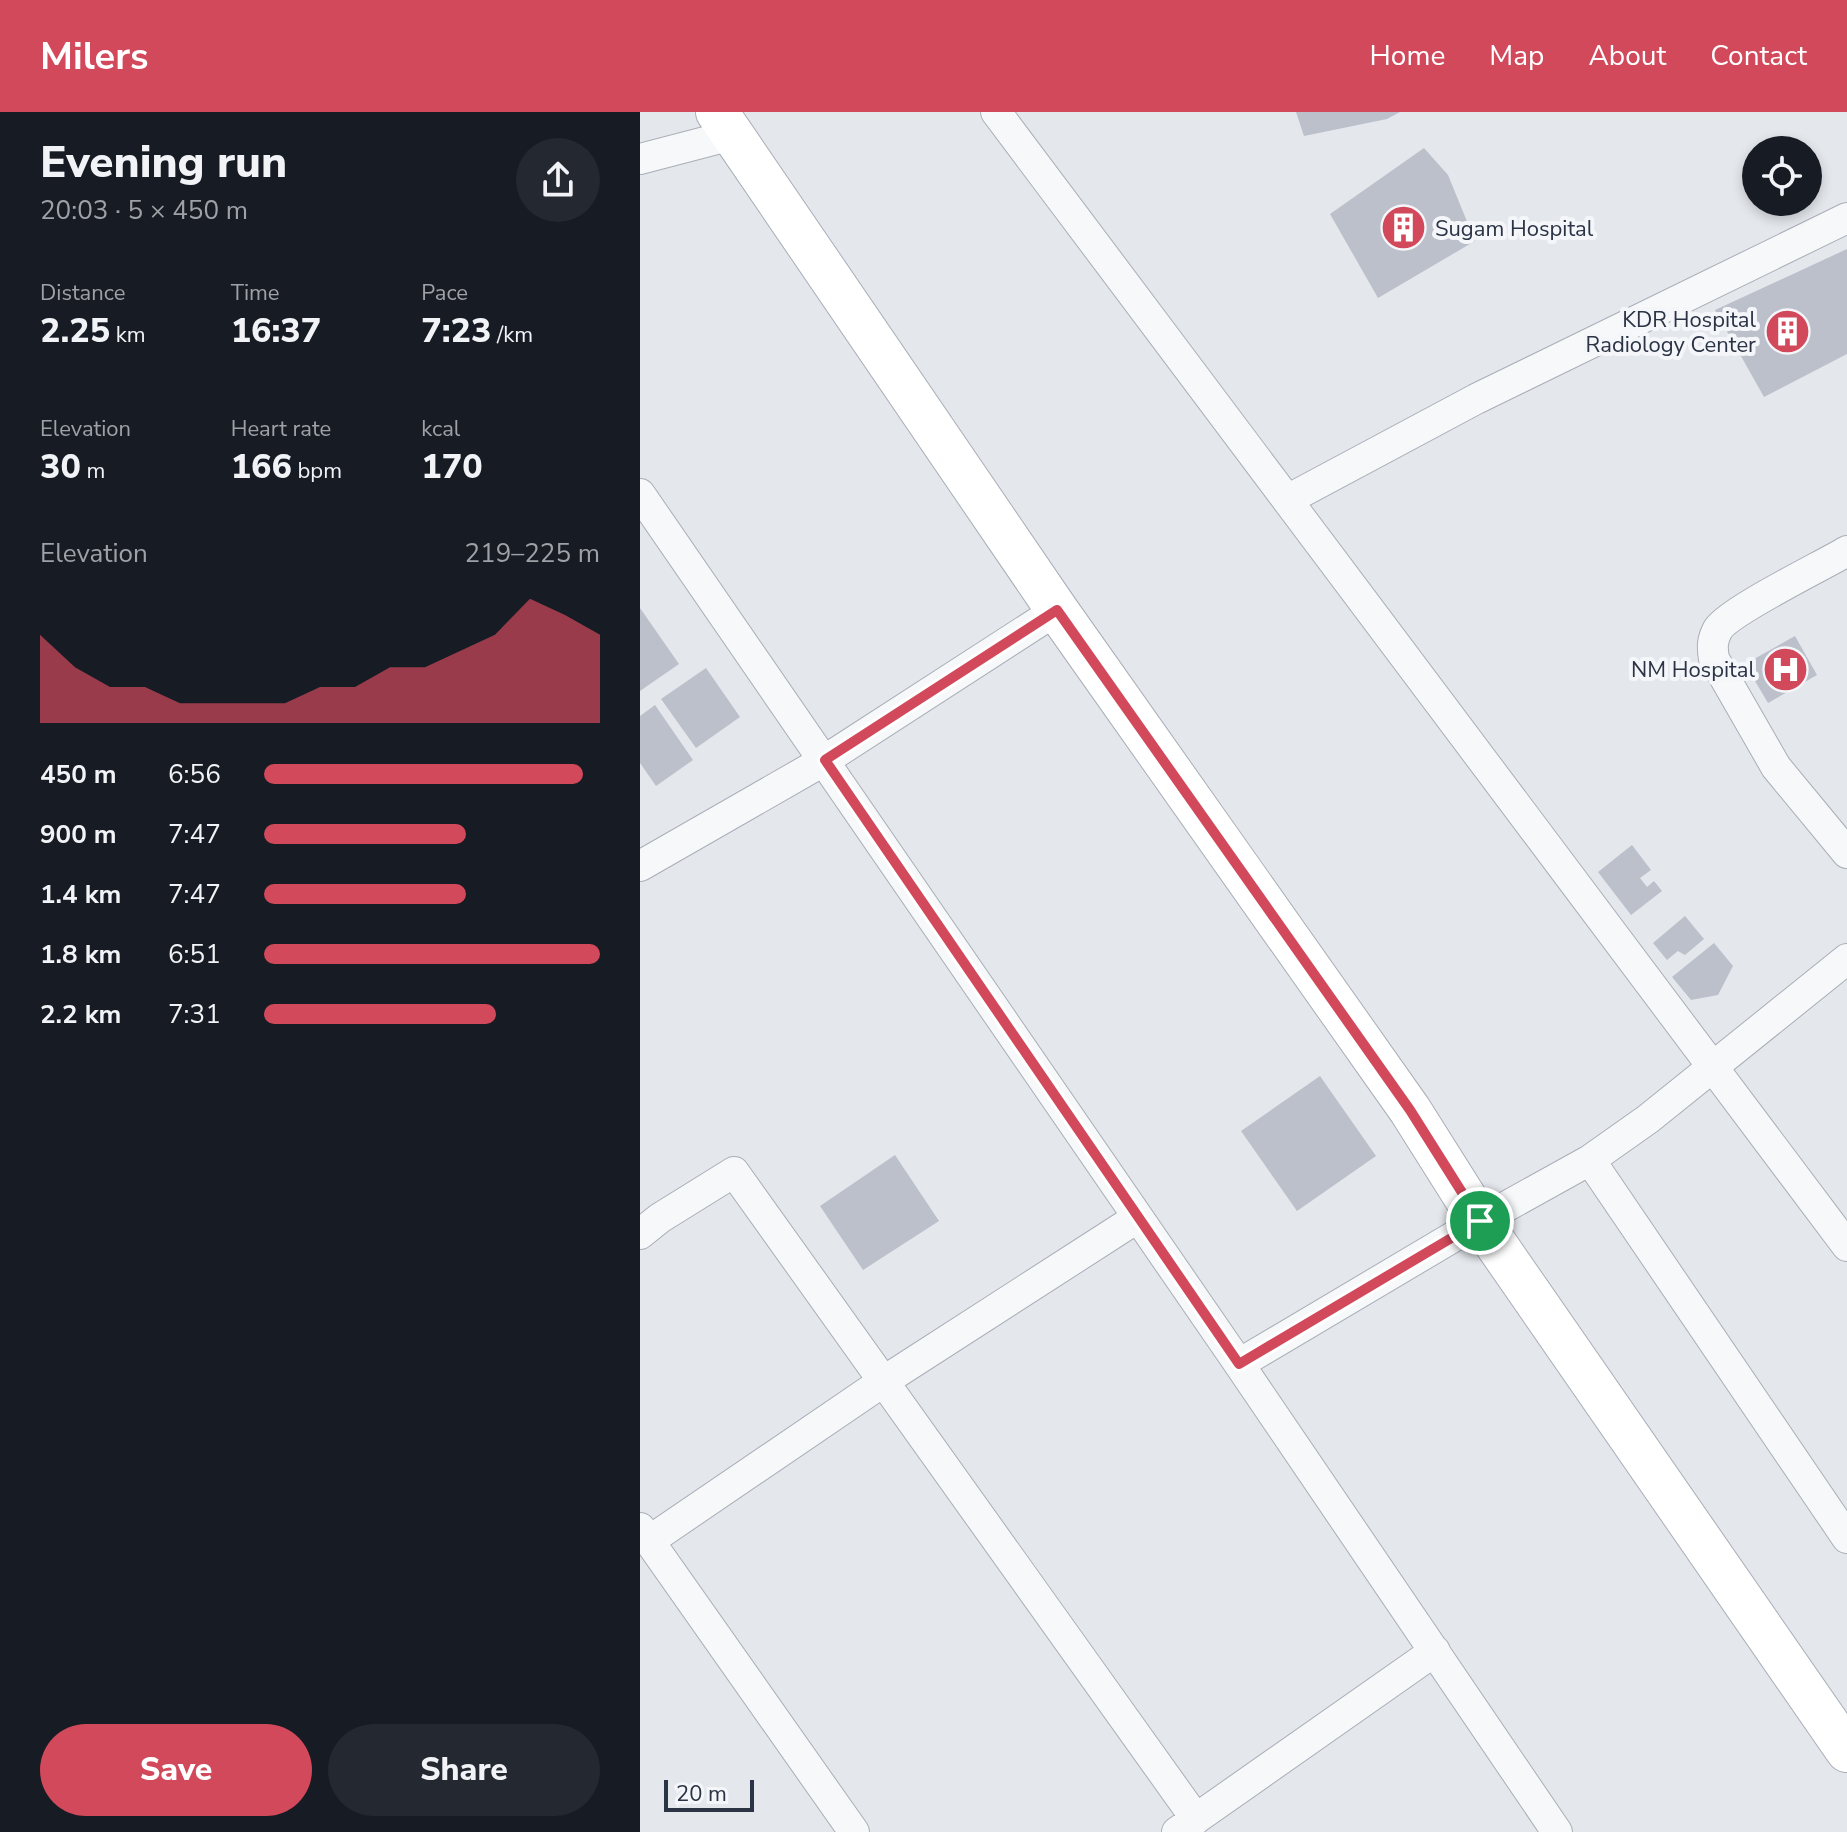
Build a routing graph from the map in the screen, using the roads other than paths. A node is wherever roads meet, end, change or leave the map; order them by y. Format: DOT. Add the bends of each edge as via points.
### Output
graph roads {
  1 [pos="996,112"];
  2 [pos="724,124"];
  3 [pos="640,159"];
  4 [pos="1847,218"];
  5 [pos="640,494"];
  6 [pos="1287,500"];
  7 [pos="1847,551"];
  8 [pos="1057,610"];
  9 [pos="825,760"];
  10 [pos="1847,853"];
  11 [pos="640,866"];
  12 [pos="1847,959"];
  13 [pos="1713,1067"];
  14 [pos="1590,1160"];
  15 [pos="1137,1218"];
  16 [pos="1480,1221"];
  17 [pos="640,1234"];
  18 [pos="1847,1246"];
  19 [pos="1239,1364"];
  20 [pos="884,1381"];
  21 [pos="645,1534"];
  22 [pos="1847,1538"];
  23 [pos="1435,1651"];
  24 [pos="1847,1751"];
  25 [pos="1186,1826"];
  26 [pos="854,1832"];
  27 [pos="1557,1832"];
  1 -- 6 [label="street"];
  2 -- 3 [label="street"];
  2 -- 8 [label="street"];
  4 -- 6 [label="street" via="1476,399"];
  5 -- 9 [label="street"];
  6 -- 13 [label="street"];
  7 -- 10 [label="street" via="1736,613 1720,626 1712,643 1714,659 1776,767"];
  8 -- 9 [label="street"];
  8 -- 16 [label="street" via="1410,1110"];
  9 -- 11 [label="street"];
  9 -- 15 [label="street"];
  12 -- 13 [label="street"];
  13 -- 14 [label="street"];
  13 -- 18 [label="street"];
  14 -- 16 [label="street"];
  14 -- 22 [label="street"];
  15 -- 19 [label="street"];
  15 -- 20 [label="street"];
  16 -- 19 [label="street"];
  16 -- 24 [label="street"];
  17 -- 20 [label="street" via="734,1172"];
  19 -- 23 [label="street"];
  20 -- 21 [label="street"];
  20 -- 25 [label="street"];
  21 -- 26 [label="street"];
  23 -- 25 [label="street"];
  23 -- 27 [label="street"];
}
